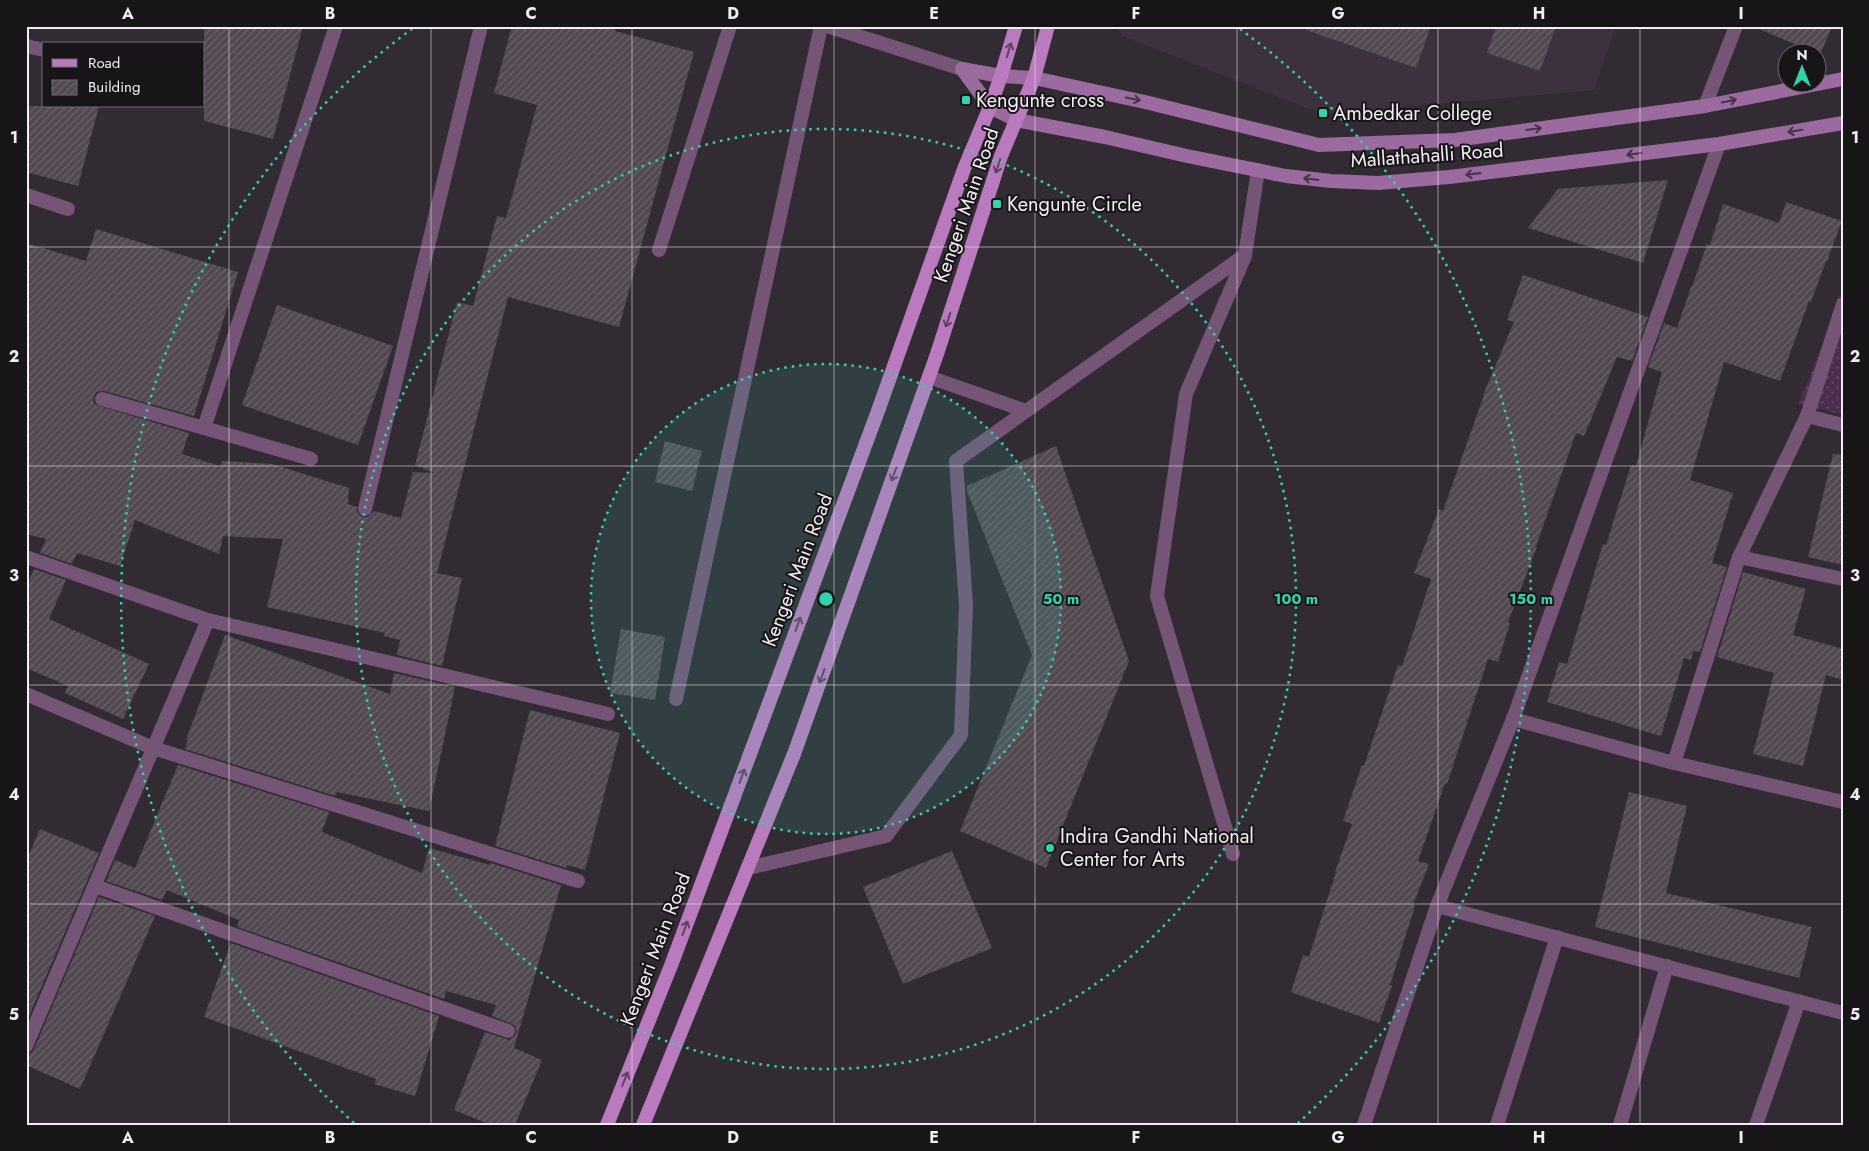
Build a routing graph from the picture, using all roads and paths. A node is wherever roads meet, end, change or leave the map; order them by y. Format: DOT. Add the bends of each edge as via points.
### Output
graph roads {
  1 [pos="336,26"];
  2 [pos="481,26"];
  3 [pos="730,26"];
  4 [pos="822,26"];
  5 [pos="827,26"];
  6 [pos="1016,26"];
  7 [pos="1048,26"];
  8 [pos="1736,26"];
  9 [pos="26,46"];
  10 [pos="42,50"];
  11 [pos="962,69"];
  12 [pos="1001,76"];
  13 [pos="1034,78"];
  14 [pos="1843,79"];
  15 [pos="1705,106"];
  16 [pos="990,107"];
  17 [pos="1016,120"];
  18 [pos="1843,123"];
  19 [pos="1719,144"];
  20 [pos="1258,170"];
  21 [pos="26,195"];
  22 [pos="68,209"];
  23 [pos="659,250"];
  24 [pos="1245,255"];
  25 [pos="1842,309"];
  26 [pos="929,377"];
  27 [pos="102,399"];
  28 [pos="1026,411"];
  29 [pos="1807,416"];
  30 [pos="1843,425"];
  31 [pos="204,428"];
  32 [pos="311,459"];
  33 [pos="365,509"];
  34 [pos="26,557"];
  35 [pos="1739,557"];
  36 [pos="1843,579"];
  37 [pos="208,620"];
  38 [pos="26,694"];
  39 [pos="676,699"];
  40 [pos="608,714"];
  41 [pos="1513,719"];
  42 [pos="153,748"];
  43 [pos="1674,762"];
  44 [pos="1843,802"];
  45 [pos="1233,854"];
  46 [pos="748,868"];
  47 [pos="578,881"];
  48 [pos="95,886"];
  49 [pos="1437,906"];
  50 [pos="1557,937"];
  51 [pos="1667,966"];
  52 [pos="1799,1001"];
  53 [pos="1843,1013"];
  54 [pos="508,1031"];
  55 [pos="26,1046"];
  56 [pos="607,1125"];
  57 [pos="643,1125"];
  58 [pos="1364,1125"];
  59 [pos="1497,1125"];
  60 [pos="1620,1125"];
  61 [pos="1756,1125"];
  1 -- 31 [label="street"];
  2 -- 33 [label="street"];
  3 -- 23 [label="street"];
  4 -- 39 [label="street"];
  5 -- 11 [label="street"];
  12 -- 6 [label="main road, Kengeri Main Road, one-way"];
  7 -- 13 [label="main road, Kengeri Main Road"];
  8 -- 15 [label="street"];
  9 -- 10 [label="street"];
  11 -- 12 [label="main road, Mallathahalli Road"];
  11 -- 16 [label="main road"];
  12 -- 13 [label="main road, Mallathahalli Road"];
  12 -- 16 [label="main road, Kengeri Main Road"];
  13 -- 15 [label="main road, Mallathahalli Road, one-way" via="1319,145 1455,140"];
  13 -- 17 [label="main road, Kengeri Main Road"];
  15 -- 14 [label="main road, Mallathahalli Road, one-way"];
  16 -- 17 [label="main road, Mallathahalli Road"];
  56 -- 16 [label="main road, Kengeri Main Road, one-way" via="676,954 964,169"];
  17 -- 20 [label="main road, Mallathahalli Road"];
  17 -- 26 [label="main road, Kengeri Main Road, one-way" via="1001,156"];
  18 -- 19 [label="main road, Mallathahalli Road, one-way"];
  19 -- 20 [label="main road, Mallathahalli Road, one-way" via="1378,183 1331,181"];
  19 -- 41 [label="street"];
  20 -- 24 [label="street"];
  21 -- 22 [label="street"];
  24 -- 28 [label="street"];
  24 -- 45 [label="street" via="1186,394 1157,596"];
  25 -- 29 [label="street"];
  26 -- 28 [label="street"];
  26 -- 46 [label="main road, Kengeri Main Road, one-way" via="794,754"];
  27 -- 31 [label="street"];
  28 -- 46 [label="street" via="956,461 966,605 961,735 886,836"];
  29 -- 30 [label="street"];
  29 -- 35 [label="street"];
  31 -- 32 [label="street"];
  34 -- 37 [label="street"];
  35 -- 36 [label="street"];
  35 -- 43 [label="street"];
  37 -- 40 [label="street"];
  37 -- 42 [label="street"];
  38 -- 42 [label="street"];
  41 -- 43 [label="street"];
  41 -- 49 [label="street"];
  42 -- 47 [label="street"];
  42 -- 48 [label="street"];
  43 -- 44 [label="street"];
  46 -- 57 [label="main road, Kengeri Main Road"];
  48 -- 54 [label="street"];
  48 -- 55 [label="street"];
  49 -- 50 [label="street"];
  49 -- 58 [label="street"];
  50 -- 51 [label="street"];
  50 -- 59 [label="street"];
  51 -- 52 [label="street"];
  51 -- 60 [label="street"];
  52 -- 53 [label="street"];
  52 -- 61 [label="street"];
}
